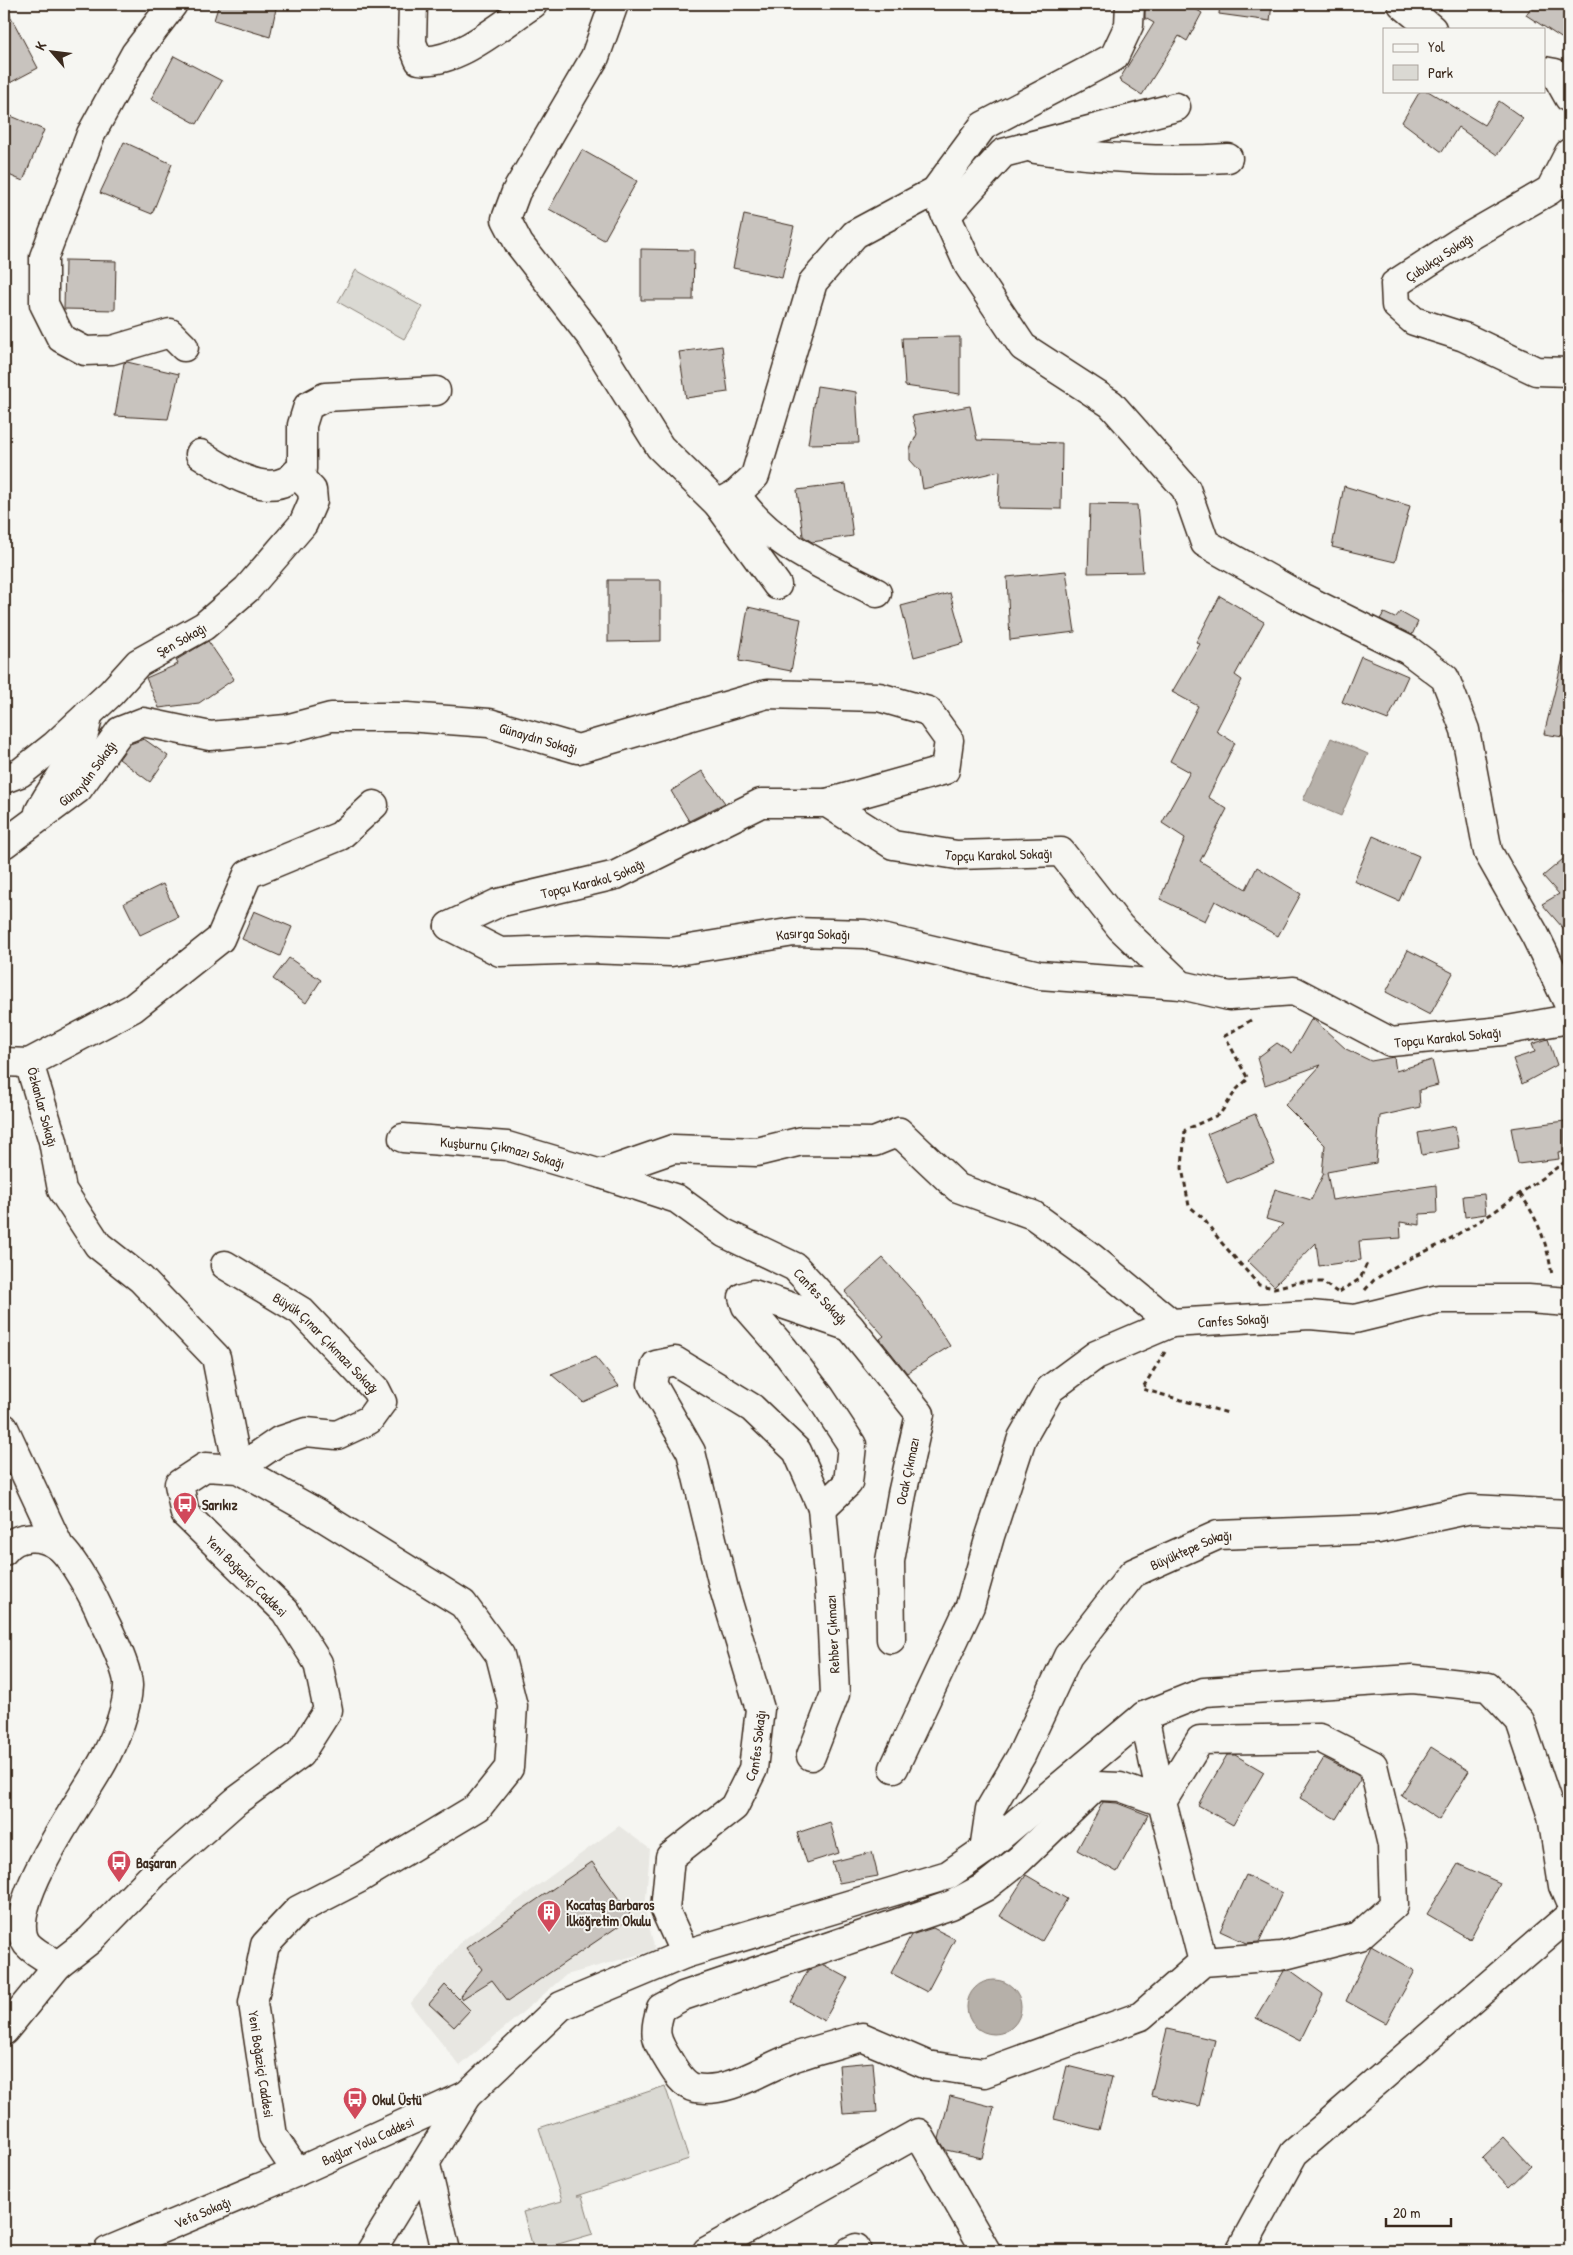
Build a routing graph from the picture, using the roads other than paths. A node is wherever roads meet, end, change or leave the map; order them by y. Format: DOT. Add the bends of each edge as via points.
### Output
graph roads {
  1 [pos="173,4"];
  2 [pos="414,4"];
  3 [pos="533,4"];
  4 [pos="614,4"];
  5 [pos="1130,4"];
  6 [pos="1402,4"];
  7 [pos="1431,28"];
  8 [pos="1546,71"];
  9 [pos="1569,98"];
  10 [pos="1176,107"];
  11 [pos="1023,148"];
  12 [pos="1569,153"];
  13 [pos="1228,158"];
  14 [pos="935,191"];
  15 [pos="946,216"];
  16 [pos="184,347"];
  17 [pos="1569,372"];
  18 [pos="436,391"];
  19 [pos="200,454"];
  20 [pos="296,473"];
  21 [pos="727,499"];
  22 [pos="778,585"];
  23 [pos="876,593"];
  24 [pos="88,714"];
  25 [pos="4,779"];
  26 [pos="827,803"];
  27 [pos="374,805"];
  28 [pos="34,822"];
  29 [pos="4,844"];
  30 [pos="449,926"];
  31 [pos="1181,985"];
  32 [pos="1569,1005"];
  33 [pos="1569,1019"];
  34 [pos="16,1062"];
  35 [pos="403,1138"];
  36 [pos="601,1174"];
  37 [pos="225,1264"];
  38 [pos="1563,1302"];
  39 [pos="1178,1323"];
  40 [pos="850,1327"];
  41 [pos="4,1428"];
  42 [pos="238,1469"];
  43 [pos="822,1508"];
  44 [pos="1569,1514"];
  45 [pos="59,1546"];
  46 [pos="4,1551"];
  47 [pos="891,1639"];
  48 [pos="1144,1716"];
  49 [pos="811,1756"];
  50 [pos="894,1768"];
  51 [pos="1162,1802"];
  52 [pos="984,1850"];
  53 [pos="1569,1900"];
  54 [pos="1569,1916"];
  55 [pos="685,1954"];
  56 [pos="1203,1962"];
  57 [pos="58,1965"];
  58 [pos="4,2031"];
  59 [pos="467,2095"];
  60 [pos="426,2165"];
  61 [pos="297,2172"];
  62 [pos="169,2239"];
  63 [pos="108,2251"];
  64 [pos="371,2251"];
  65 [pos="446,2251"];
  66 [pos="707,2251"];
  67 [pos="986,2251"];
  68 [pos="1240,2251"];
  1 -- 16 [label="street" via="135,54 91,134 44,257 44,304 60,338 85,351 112,350 170,333"];
  2 -- 3 [label="street" via="412,43 419,60 433,62 457,54"];
  4 -- 21 [label="street" via="595,57 516,192 506,219 519,244 592,338 660,447"];
  5 -- 14 [label="street" via="1129,25 1114,57 983,126"];
  6 -- 7 [label="street"];
  8 -- 9 [label="street" via="1555,73"];
  10 -- 11 [label="street"];
  11 -- 13 [label="street" via="1070,154 1195,160"];
  11 -- 15 [label="street" via="1003,153"];
  12 -- 17 [label="street, Çubukçu Sokağı" via="1550,190 1458,243 1396,284 1396,306 1414,321 1464,337 1536,371"];
  14 -- 15 [label="street"];
  14 -- 21 [label="street" via="855,234 813,282 755,476"];
  15 -- 32 [label="street" via="969,266 1023,347 1111,404 1186,490 1205,543 1301,597 1408,650 1445,678 1465,730 1488,852 1535,935"];
  18 -- 20 [label="street" via="325,397 308,406 302,425 302,469"];
  19 -- 20 [label="street" via="239,479 264,484 286,482"];
  20 -- 24 [label="street, Şen Sokağı" via="312,490 313,501 303,524 247,589 204,626 138,663"];
  21 -- 22 [label="street"];
  21 -- 23 [label="street" via="782,543"];
  24 -- 25 [label="street, Şen Sokağı" via="20,773"];
  24 -- 28 [label="street" via="87,730 80,747 49,792"];
  26 -- 28 [label="street, Günaydın Sokağı" via="945,770 949,740 928,711 879,696 766,694 578,749 489,723 407,717 331,717 286,730 210,736 143,722 120,731 78,789"];
  26 -- 30 [label="street, Topçu Karakol Sokağı" via="761,803 616,875 498,903"];
  26 -- 31 [label="street, Topçu Karakol Sokağı" via="893,845 957,855 1061,852 1120,927"];
  27 -- 34 [label="street, Özkanlar Sokağı" via="340,836 248,874 220,940 133,1008"];
  28 -- 29 [label="street, Günaydın Sokağı"];
  30 -- 31 [label="street, Kasırga Sokağı" via="500,952 588,949 671,952 794,932 865,934 1039,975"];
  31 -- 33 [label="street, Topçu Karakol Sokağı" via="1229,996 1294,990 1391,1042 1502,1031"];
  34 -- 42 [label="street, Özkanlar Sokağı" via="53,1141 62,1190 98,1245 141,1280 216,1357"];
  35 -- 36 [label="street, Kuşburnu Çıkmazı Sokağı" via="506,1146"];
  36 -- 39 [label="street" via="673,1150 757,1152 802,1141 874,1142 899,1132 958,1188 1033,1215"];
  36 -- 40 [label="street, Canfes Sokağı" via="677,1199 724,1234 795,1267"];
  37 -- 42 [label="street, Büyük Çınar Çıkmazı Sokağı" via="301,1311 376,1390 382,1402 369,1420 337,1435 306,1432 279,1441"];
  38 -- 39 [label="street, Canfes Sokağı" via="1438,1299 1355,1319 1310,1315"];
  39 -- 50 [label="street, Canfes Sokağı" via="1096,1355 1050,1389 1022,1438 970,1606"];
  40 -- 43 [label="street, Canfes Sokağı" via="752,1294 743,1297 746,1306 784,1348 852,1445 848,1483"];
  40 -- 47 [label="street, Ocak Çıkmazı" via="920,1414 890,1561"];
  41 -- 45 [label="street"];
  42 -- 57 [label="street, Yeni Boğaziçi Caddesi" via="205,1466 178,1484 185,1514 285,1611 318,1663 328,1710 300,1754 236,1801 158,1870 90,1940"];
  42 -- 61 [label="street, Yeni Boğaziçi Caddesi" via="315,1512 463,1604 500,1656 514,1706 509,1768 478,1807 360,1878 298,1910 265,1945 253,2003 273,2136"];
  43 -- 49 [label="street, Rehber Çıkmazı" via="835,1694"];
  43 -- 55 [label="street, Canfes Sokağı" via="797,1451 752,1408 675,1361 656,1365 652,1384 691,1452 724,1589 760,1709 753,1769 734,1807 670,1857 664,1910"];
  44 -- 52 [label="street, Büyüktepe Sokağı" via="1471,1509 1378,1529 1218,1535 1133,1573 1068,1656 1021,1756 990,1809"];
  45 -- 46 [label="street" via="39,1538 23,1537"];
  45 -- 57 [label="street" via="90,1588 113,1638 128,1684 123,1716 104,1759 44,1859 28,1894 21,1921 26,1943"];
  48 -- 51 [label="street"];
  48 -- 52 [label="street"];
  48 -- 53 [label="street" via="1204,1692 1413,1679 1488,1687 1520,1721 1552,1816 1563,1886"];
  51 -- 56 [label="street"];
  51 -- 56 [label="street" via="1200,1740 1320,1738 1373,1765 1392,1844 1394,1905 1359,1936 1281,1956"];
  51 -- 56 [label="street" via="1120,1787 1096,1786 1019,1860 984,1887 951,1906 683,1996 661,2008 654,2029 678,2076 693,2088 715,2089 749,2078 791,2058 862,2037 927,2065 984,2073 1141,2016"];
  52 -- 55 [label="street" via="948,1875"];
  54 -- 68 [label="street" via="1294,2153"];
  55 -- 59 [label="street" via="561,2006"];
  57 -- 58 [label="street"];
  59 -- 60 [label="street"];
  59 -- 61 [label="street, Bağlar Yolu Caddesi"];
  60 -- 64 [label="street"];
  60 -- 65 [label="street"];
  61 -- 62 [label="street, Vefa Sokağı"];
  62 -- 63 [label="street, Vefa Sokağı"];
  66 -- 67 [label="street" via="918,2133"];
}
